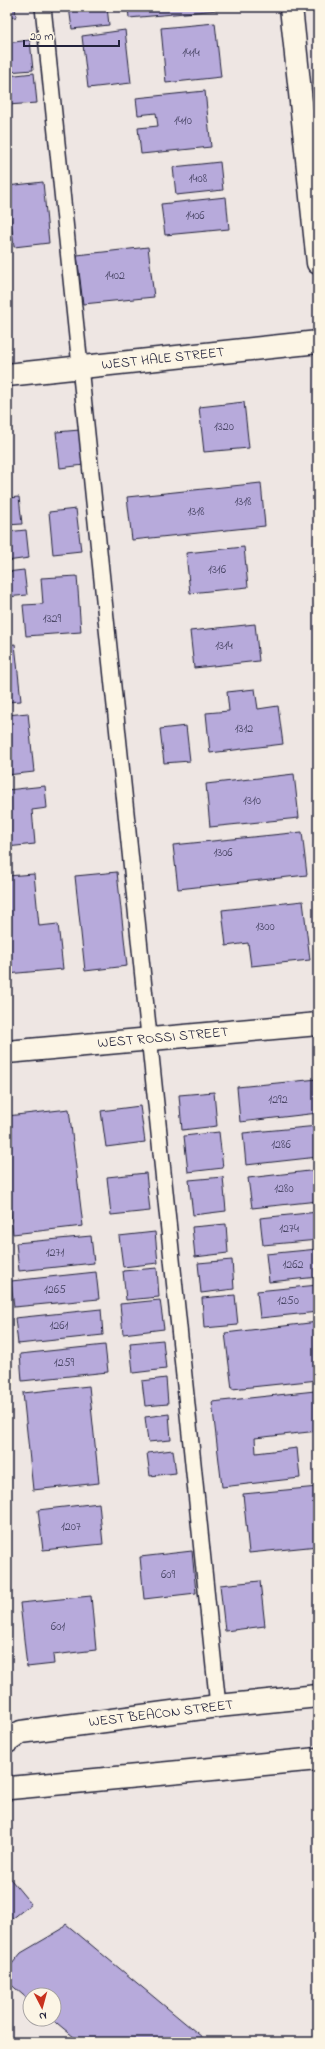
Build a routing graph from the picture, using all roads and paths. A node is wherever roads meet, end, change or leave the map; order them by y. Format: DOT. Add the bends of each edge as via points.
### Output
graph roads {
  1 [pos="43,7"];
  2 [pos="291,7"];
  3 [pos="318,263"];
  4 [pos="318,342"];
  5 [pos="80,368"];
  6 [pos="7,375"];
  7 [pos="318,1024"];
  8 [pos="149,1039"];
  9 [pos="7,1052"];
  10 [pos="318,1696"];
  11 [pos="218,1706"];
  12 [pos="7,1742"];
  13 [pos="318,1759"];
  14 [pos="7,1786"];
  1 -- 5 [label="lane"];
  2 -- 3 [label="street"];
  4 -- 5 [label="street, WEST HALE STREET"];
  5 -- 6 [label="street, WEST HALE STREET"];
  5 -- 8 [label="lane"];
  7 -- 8 [label="street, WEST ROSSI STREET"];
  8 -- 9 [label="street, WEST ROSSI STREET"];
  8 -- 11 [label="lane"];
  10 -- 11 [label="street, WEST BEACON STREET"];
  11 -- 12 [label="street, WEST BEACON STREET" via="21,1732"];
  13 -- 14 [label="street" via="10,1788"];
}
